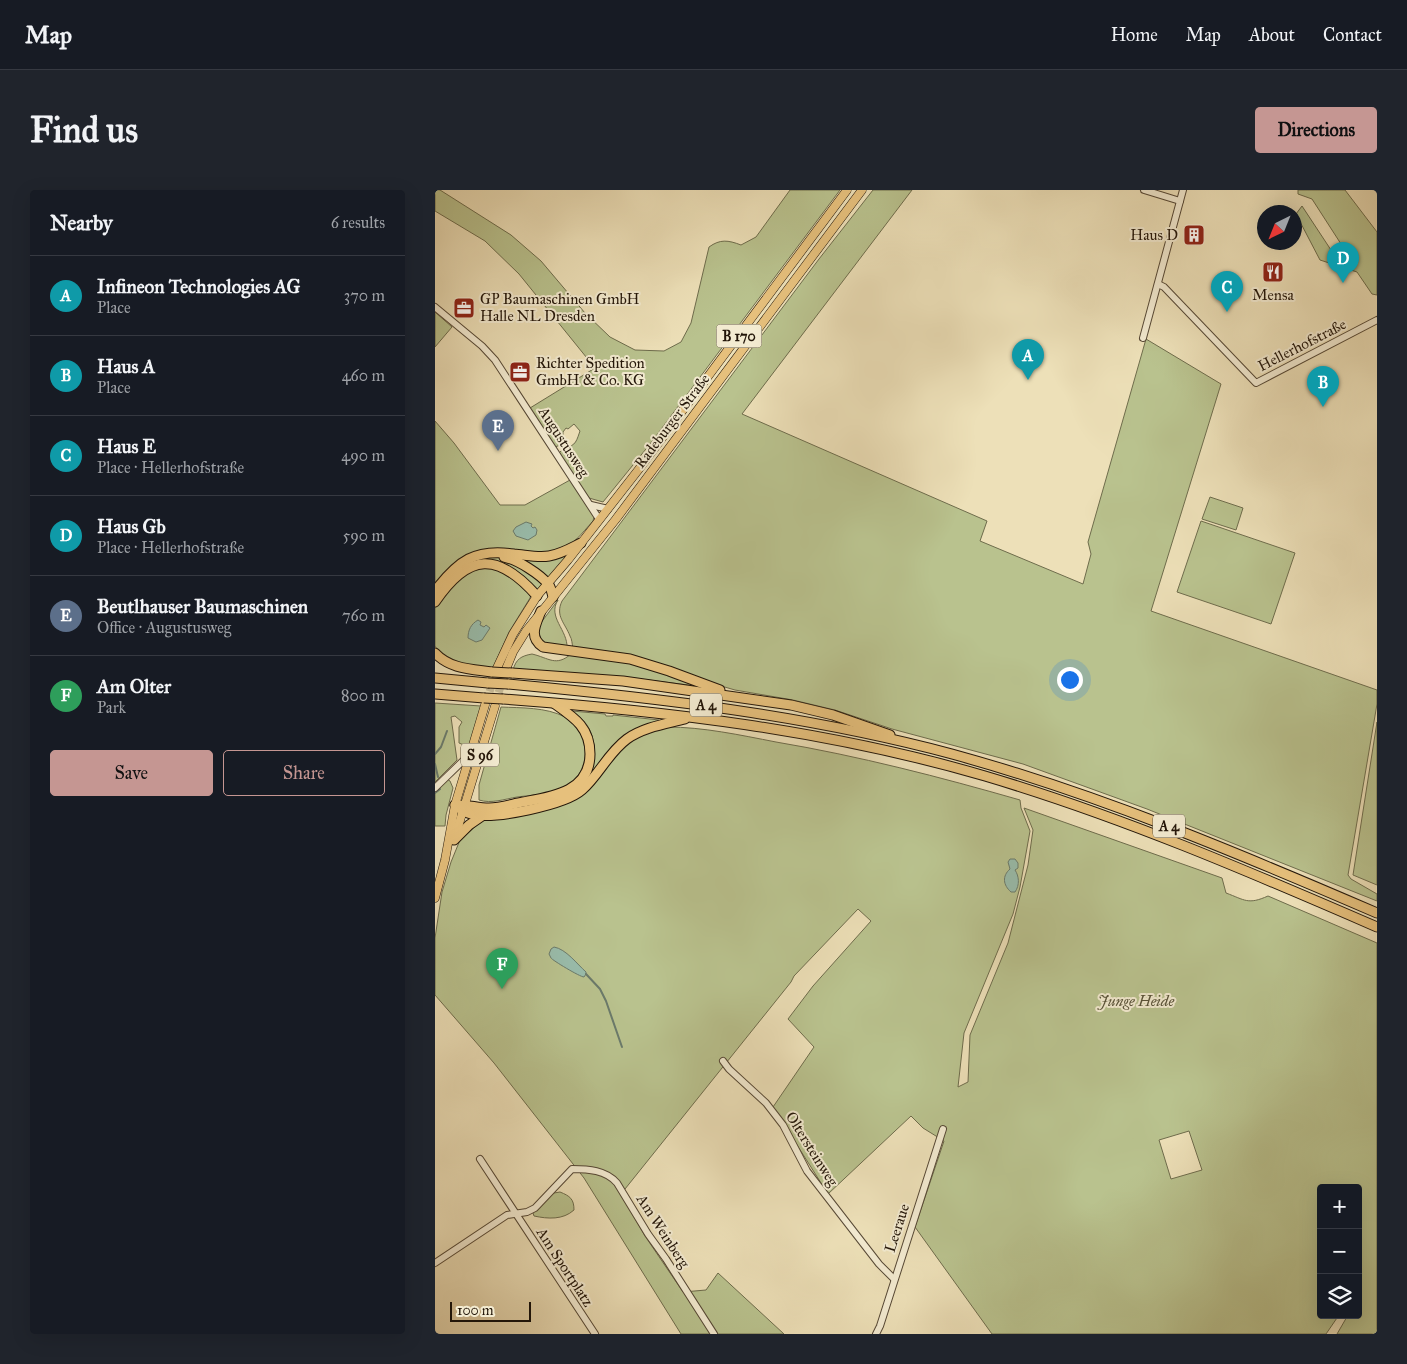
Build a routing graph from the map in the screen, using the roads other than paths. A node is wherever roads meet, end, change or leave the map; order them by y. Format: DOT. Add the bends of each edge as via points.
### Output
graph roads {
  1 [pos="847,190"];
  2 [pos="862,190"];
  3 [pos="1144,190"];
  4 [pos="1183,190"];
  5 [pos="1180,201"];
  6 [pos="1158,284"];
  7 [pos="435,307"];
  8 [pos="1377,320"];
  9 [pos="1143,338"];
  10 [pos="591,505"];
  11 [pos="607,509"];
  12 [pos="599,519"];
  13 [pos="581,542"];
  14 [pos="487,553"];
  15 [pos="547,584"];
  16 [pos="435,590"];
  17 [pos="537,596"];
  18 [pos="553,597"];
  19 [pos="435,602"];
  20 [pos="541,611"];
  21 [pos="435,652"];
  22 [pos="502,671"];
  23 [pos="435,678"];
  24 [pos="435,694"];
  25 [pos="739,696"];
  26 [pos="484,702"];
  27 [pos="553,703"];
  28 [pos="495,706"];
  29 [pos="691,717"];
  30 [pos="901,742"];
  31 [pos="471,753"];
  32 [pos="435,788"];
  33 [pos="455,805"];
  34 [pos="464,807"];
  35 [pos="482,816"];
  36 [pos="454,840"];
  37 [pos="445,860"];
  38 [pos="436,888"];
  39 [pos="435,898"];
  40 [pos="1377,913"];
  41 [pos="1377,926"];
  42 [pos="723,1060"];
  43 [pos="943,1129"];
  44 [pos="480,1160"];
  45 [pos="572,1169"];
  46 [pos="515,1213"];
  47 [pos="435,1263"];
  48 [pos="894,1279"];
  49 [pos="595,1334"];
  50 [pos="714,1334"];
  51 [pos="876,1334"];
  1 -- 11 [label="main road, Radeburger Straße / B 170"];
  2 -- 18 [label="main road, Radeburger Straße / B 170" via="616,519"];
  3 -- 5 [label="street"];
  4 -- 5 [label="street"];
  5 -- 6 [label="street"];
  6 -- 8 [label="street, Hellerhofstraße" via="1256,383"];
  6 -- 9 [label="street"];
  7 -- 10 [label="street, Augustusweg" via="495,360"];
  10 -- 11 [label="street"];
  10 -- 12 [label="street, Augustusweg"];
  11 -- 12 [label="main road, Radeburger Straße / B 170"];
  12 -- 13 [label="main road, Radeburger Straße / B 170"];
  13 -- 14 [label="highway" via="548,557"];
  13 -- 15 [label="main road, Radeburger Straße / B 170"];
  14 -- 15 [label="highway" via="517,561"];
  14 -- 16 [label="highway" via="472,556 458,565"];
  15 -- 17 [label="main road, Radeburger Straße / B 170"];
  15 -- 18 [label="highway"];
  17 -- 19 [label="highway" via="503,567 484,563 455,576"];
  17 -- 22 [label="main road, Radeburger Straße / B 170" via="513,634"];
  18 -- 20 [label="main road, Radeburger Straße / B 170"];
  20 -- 22 [label="main road, Radeburger Straße / B 170"];
  20 -- 25 [label="highway" via="534,632 536,641 547,649 640,661"];
  21 -- 22 [label="highway" via="454,666"];
  22 -- 25 [label="highway" via="623,681"];
  23 -- 30 [label="highway, A 4, bridge" via="696,704 801,720"];
  24 -- 26 [label="highway, A 4"];
  25 -- 30 [label="highway" via="826,713 887,733"];
  26 -- 27 [label="highway, A 4, bridge" via="503,699"];
  26 -- 31 [label="main road, S 96"];
  27 -- 29 [label="highway, A 4"];
  27 -- 34 [label="highway" via="575,718 591,743 591,759 577,784 561,794 488,808"];
  28 -- 34 [label="main road, S 96"];
  29 -- 35 [label="highway" via="655,726 629,738 617,747 588,784 573,797 551,805"];
  29 -- 41 [label="highway, A 4" via="856,744 1009,784 1194,849"];
  30 -- 40 [label="highway, A 4" via="985,764 1098,800"];
  31 -- 32 [label="street"];
  31 -- 33 [label="main road, S 96"];
  33 -- 34 [label="highway"];
  33 -- 37 [label="main road, S 96"];
  34 -- 35 [label="highway" via="471,814"];
  34 -- 36 [label="main road, S 96"];
  35 -- 36 [label="highway"];
  36 -- 37 [label="main road, S 96"];
  37 -- 38 [label="main road, S 96"];
  38 -- 39 [label="main road, S 96"];
  42 -- 48 [label="street, Oltersteinweg" via="783,1125 807,1171"];
  43 -- 48 [label="street, Leeraue"];
  44 -- 46 [label="street, Am Sportplatz"];
  45 -- 46 [label="street, Am Sportplatz" via="535,1208"];
  45 -- 50 [label="street, Am Weinberg" via="587,1168 611,1176"];
  46 -- 47 [label="street, Am Sportplatz" via="507,1215"];
  46 -- 49 [label="street, Am Sportplatz"];
  48 -- 51 [label="street, Leeraue"];
}
